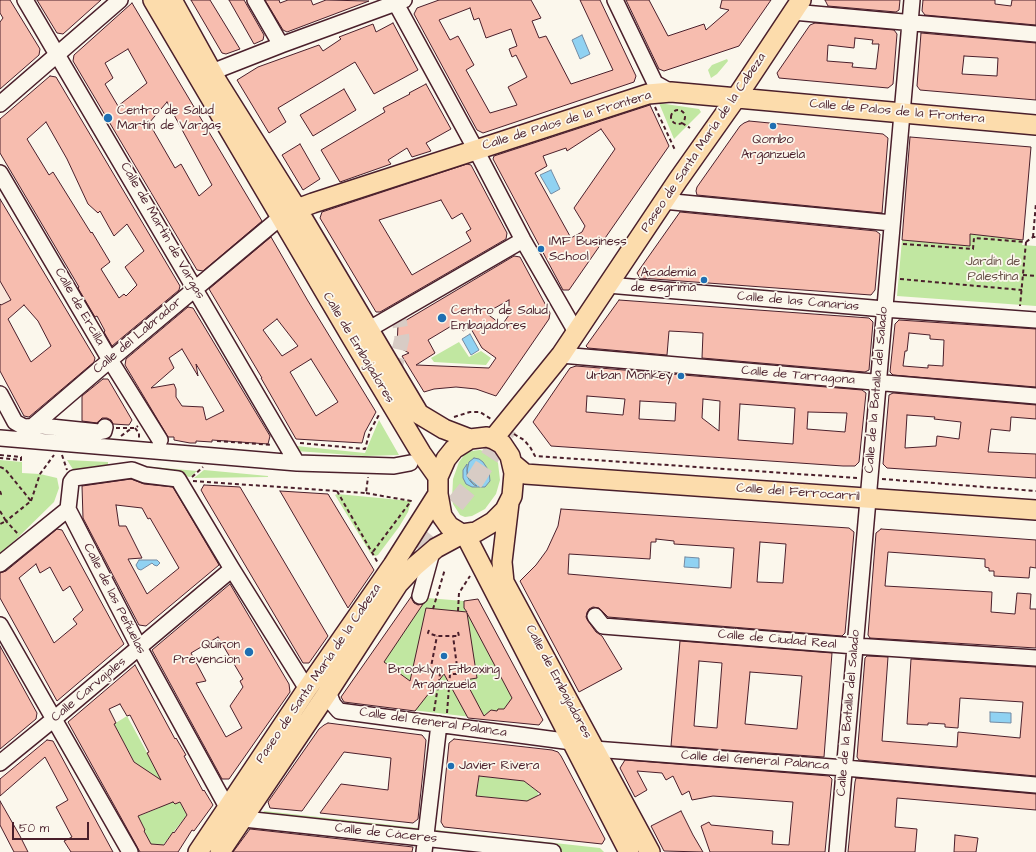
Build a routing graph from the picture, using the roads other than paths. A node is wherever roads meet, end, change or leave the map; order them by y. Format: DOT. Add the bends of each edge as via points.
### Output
graph roads {
  1 [pos="25,0"];
  2 [pos="120,0"];
  3 [pos="153,0"];
  4 [pos="172,0"];
  5 [pos="255,0"];
  6 [pos="615,0"];
  7 [pos="912,0"];
  8 [pos="398,1"];
  9 [pos="797,6"];
  10 [pos="910,22"];
  11 [pos="1036,34"];
  12 [pos="281,45"];
  13 [pos="58,55"];
  14 [pos="203,71"];
  15 [pos="671,92"];
  16 [pos="736,98"];
  17 [pos="0,104"];
  18 [pos="902,113"];
  19 [pos="1036,125"];
  20 [pos="476,150"];
  21 [pos="0,173"];
  22 [pos="663,202"];
  23 [pos="289,213"];
  24 [pos="892,223"];
  25 [pos="523,240"];
  26 [pos="608,285"];
  27 [pos="195,288"];
  28 [pos="884,309"];
  29 [pos="1036,320"];
  30 [pos="369,330"];
  31 [pos="576,332"];
  32 [pos="352,338"];
  33 [pos="561,355"];
  34 [pos="110,360"];
  35 [pos="878,383"];
  36 [pos="0,394"];
  37 [pos="1036,396"];
  38 [pos="77,421"];
  39 [pos="39,424"];
  40 [pos="105,427"];
  41 [pos="0,438"];
  42 [pos="470,439"];
  43 [pos="493,439"];
  44 [pos="160,445"];
  45 [pos="297,463"];
  46 [pos="410,463"];
  47 [pos="513,464"];
  48 [pos="560,476"];
  49 [pos="438,486"];
  50 [pos="868,498"];
  51 [pos="510,499"];
  52 [pos="68,509"];
  53 [pos="1036,510"];
  54 [pos="464,534"];
  55 [pos="432,552"];
  56 [pos="0,564"];
  57 [pos="232,569"];
  58 [pos="420,596"];
  59 [pos="595,616"];
  60 [pos="0,626"];
  61 [pos="855,646"];
  62 [pos="138,647"];
  63 [pos="1036,658"];
  64 [pos="307,689"];
  65 [pos="328,692"];
  66 [pos="54,719"];
  67 [pos="440,719"];
  68 [pos="572,742"];
  69 [pos="594,749"];
  70 [pos="0,763"];
  71 [pos="844,768"];
  72 [pos="1036,785"];
  73 [pos="236,814"];
  74 [pos="425,845"];
  75 [pos="130,852"];
  76 [pos="198,852"];
  77 [pos="220,852"];
  78 [pos="553,852"];
  79 [pos="629,852"];
  80 [pos="650,852"];
  81 [pos="837,852"];
  1 -- 13 [label="street, Calle de Martín de Vargas"];
  2 -- 13 [label="street"];
  3 -- 14 [label="main road, Calle de Embajadores"];
  4 -- 14 [label="main road, Calle de Embajadores"];
  5 -- 12 [label="street"];
  6 -- 15 [label="street" via="655,83"];
  7 -- 10 [label="street, Calle de la Batalla del Salado"];
  8 -- 12 [label="street"];
  8 -- 20 [label="street"];
  9 -- 10 [label="street"];
  9 -- 16 [label="main road, Paseo de Santa María de la Cabeza"];
  10 -- 11 [label="street"];
  10 -- 18 [label="street, Calle de la Batalla del Salado"];
  12 -- 14 [label="street"];
  13 -- 17 [label="street"];
  13 -- 27 [label="street, Calle de Martín de Vargas"];
  14 -- 23 [label="main road, Calle de Embajadores"];
  15 -- 16 [label="main road, Calle de Palos de la Frontera"];
  15 -- 20 [label="main road, Calle de Palos de la Frontera" via="648,94"];
  16 -- 18 [label="main road, Calle de Palos de la Frontera"];
  16 -- 22 [label="main road, Paseo de Santa María de la Cabeza"];
  18 -- 19 [label="main road, Calle de Palos de la Frontera"];
  18 -- 24 [label="street, Calle de la Batalla del Salado"];
  20 -- 23 [label="main road, Calle de Palos de la Frontera"];
  20 -- 25 [label="street"];
  21 -- 34 [label="street, Calle de Ercilla"];
  22 -- 24 [label="street"];
  22 -- 26 [label="main road, Paseo de Santa María de la Cabeza"];
  23 -- 27 [label="street, Calle del Labrador"];
  23 -- 30 [label="main road, Calle de Embajadores"];
  23 -- 32 [label="main road, Calle de Embajadores"];
  24 -- 28 [label="street, Calle de la Batalla del Salado"];
  25 -- 30 [label="street"];
  25 -- 31 [label="street"];
  26 -- 28 [label="street, Calle de las Canarias"];
  26 -- 31 [label="main road, Paseo de Santa María de la Cabeza"];
  27 -- 34 [label="street, Calle del Labrador"];
  27 -- 45 [label="street, Calle de Martín de Vargas"];
  28 -- 29 [label="street, Calle de las Canarias"];
  28 -- 35 [label="street, Calle de la Batalla del Salado"];
  30 -- 32 [label="street"];
  30 -- 42 [label="main road, Calle de Embajadores" via="420,414 440,427"];
  31 -- 33 [label="main road, Paseo de Santa María de la Cabeza"];
  32 -- 49 [label="main road, Calle de Embajadores"];
  33 -- 35 [label="street, Calle de Tarragona"];
  33 -- 43 [label="main road, Paseo de Santa María de la Cabeza"];
  34 -- 39 [label="street, Calle del Labrador"];
  34 -- 44 [label="street, Calle de Ercilla"];
  35 -- 37 [label="street, Calle de Tarragona"];
  35 -- 50 [label="street, Calle de la Batalla del Salado"];
  36 -- 39 [label="street" via="15,422 24,427"];
  38 -- 39 [label="street" via="55,419"];
  39 -- 40 [label="street" via="99,432 104,431"];
  41 -- 44 [label="street" via="61,445"];
  42 -- 43 [label="main road"];
  42 -- 49 [label="main road" via="450,453"];
  43 -- 47 [label="main road" via="505,448"];
  44 -- 45 [label="street"];
  45 -- 46 [label="street" via="394,466"];
  47 -- 48 [label="main road, Calle del Ferrocarril" via="525,474"];
  47 -- 51 [label="main road" via="514,479"];
  48 -- 50 [label="main road, Calle del Ferrocarril"];
  48 -- 51 [label="main road, Calle del Ferrocarril" via="529,485"];
  49 -- 54 [label="main road" via="441,511 446,522"];
  49 -- 64 [label="main road, Paseo de Santa María de la Cabeza" via="392,565"];
  50 -- 53 [label="main road, Calle del Ferrocarril"];
  50 -- 61 [label="street, Calle de la Batalla del Salado"];
  51 -- 54 [label="main road" via="500,516 476,532"];
  51 -- 69 [label="main road, Calle de Embajadores" via="502,562 504,582"];
  52 -- 56 [label="street"];
  52 -- 57 [label="street" via="71,482 74,478 132,470 145,475 178,479"];
  52 -- 62 [label="street, Calle de las Peñuelas"];
  54 -- 55 [label="main road, Paseo de Santa María de la Cabeza"];
  54 -- 68 [label="main road, Calle de Embajadores"];
  55 -- 58 [label="street"];
  55 -- 65 [label="main road, Paseo de Santa María de la Cabeza" via="414,566 398,584"];
  57 -- 62 [label="street, Calle Carvajales"];
  57 -- 64 [label="street"];
  59 -- 61 [label="street, Calle de Ciudad Real" via="603,626"];
  60 -- 66 [label="street"];
  61 -- 63 [label="street, Calle de Ciudad Real"];
  61 -- 71 [label="street, Calle de la Batalla del Salado"];
  62 -- 66 [label="street, Calle Carvajales"];
  62 -- 73 [label="street, Calle de las Peñuelas"];
  64 -- 73 [label="main road, Paseo de Santa María de la Cabeza"];
  65 -- 67 [label="street, Calle del General Palanca" via="339,711"];
  65 -- 73 [label="main road, Paseo de Santa María de la Cabeza"];
  66 -- 70 [label="street, Calle Carvajales"];
  66 -- 75 [label="street"];
  67 -- 68 [label="street, Calle del General Palanca"];
  67 -- 74 [label="street"];
  68 -- 79 [label="main road, Calle de Embajadores"];
  69 -- 71 [label="street, Calle del General Palanca"];
  69 -- 80 [label="main road, Calle de Embajadores"];
  71 -- 72 [label="street, Calle del General Palanca"];
  71 -- 81 [label="street, Calle de la Batalla del Salado"];
  73 -- 74 [label="street, Calle de Cáceres"];
  73 -- 76 [label="main road, Paseo de Santa María de la Cabeza"];
  73 -- 77 [label="main road, Paseo de Santa María de la Cabeza"];
  74 -- 78 [label="street, Calle de Cáceres"];
}
